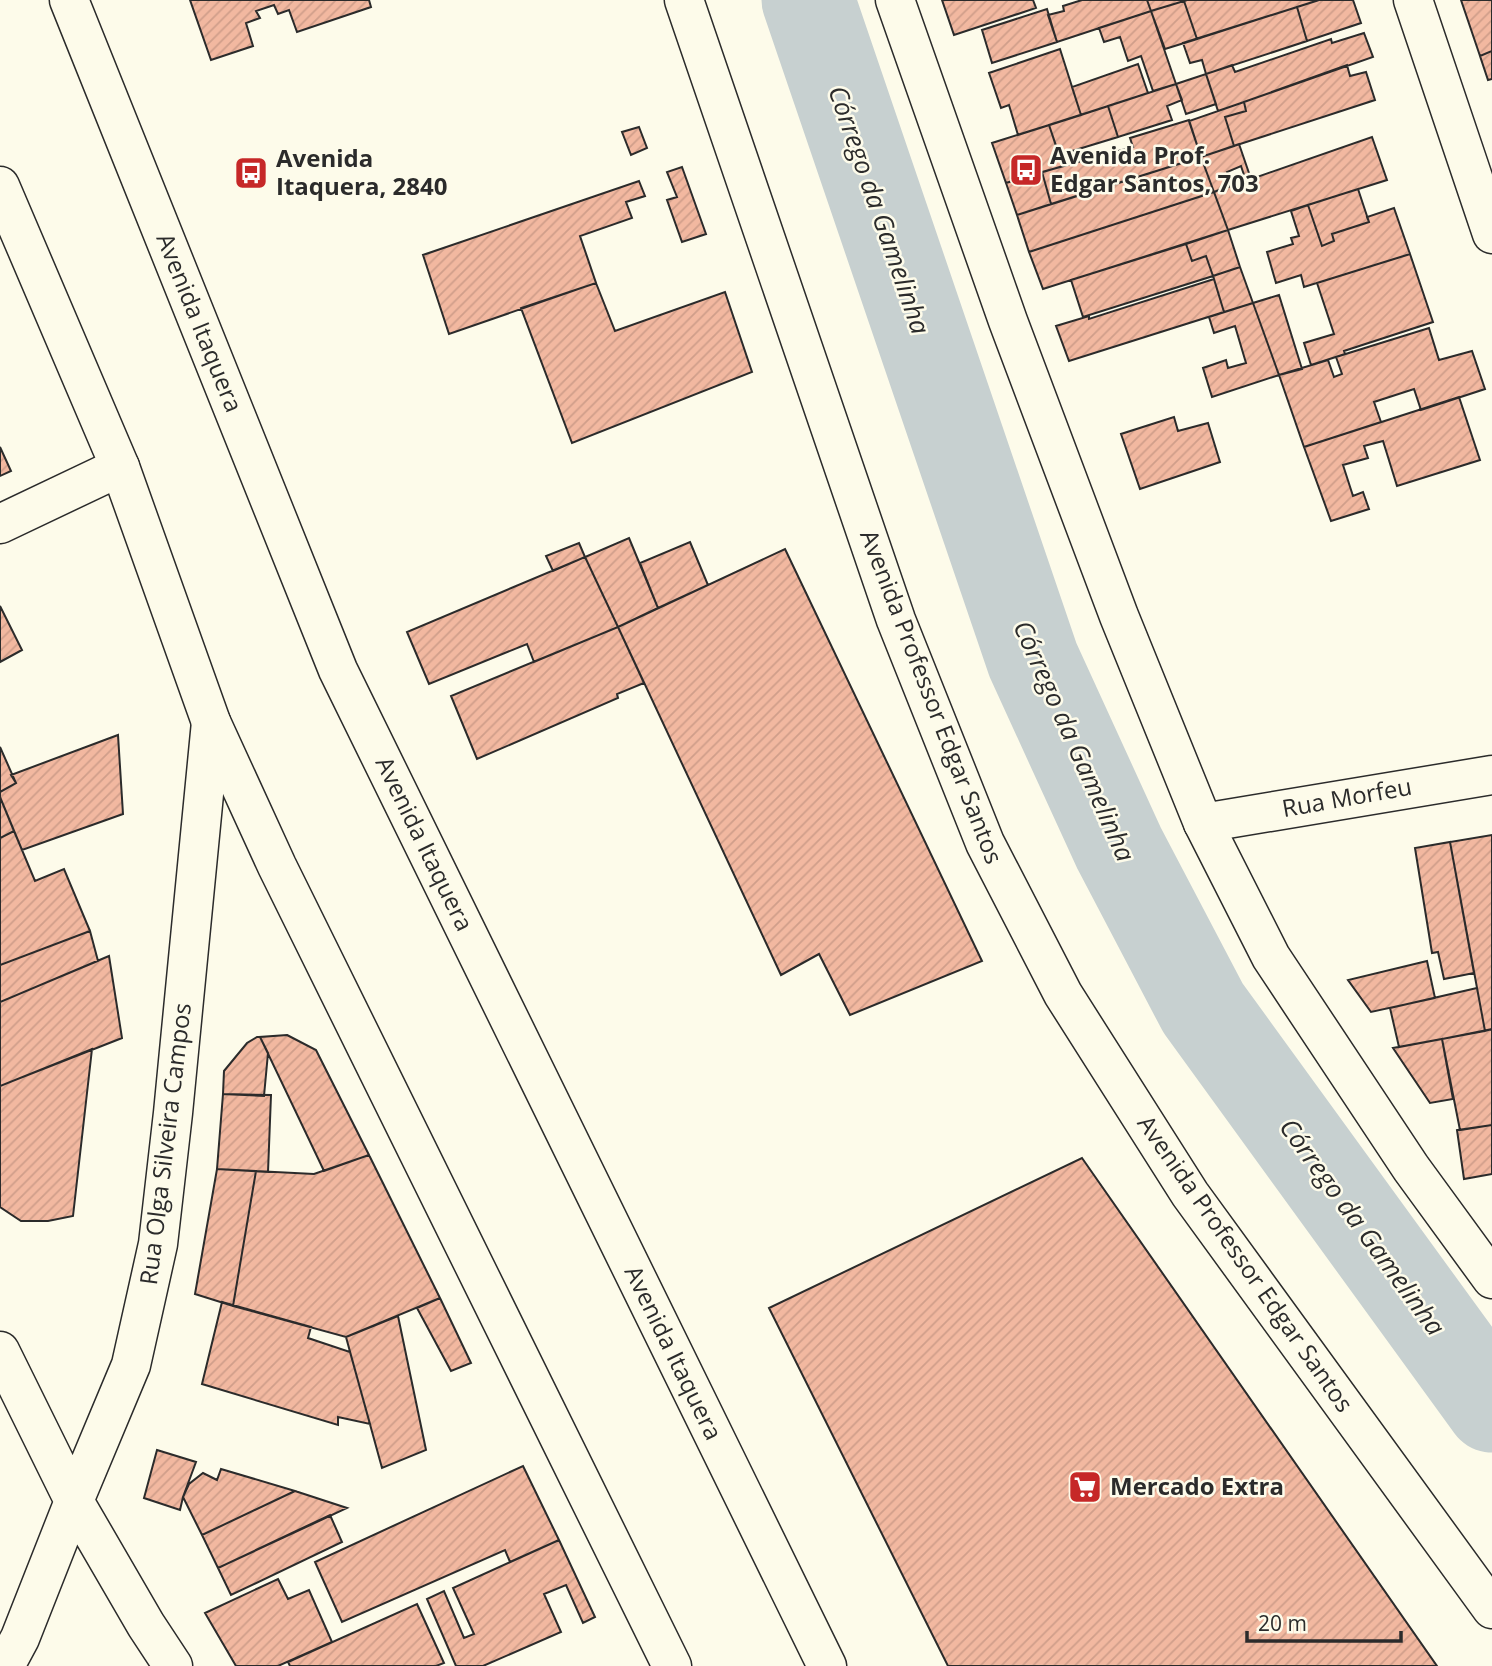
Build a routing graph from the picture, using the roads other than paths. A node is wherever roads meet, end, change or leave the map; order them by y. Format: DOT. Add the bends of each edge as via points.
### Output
graph roads {
  1 [pos="69,0"];
  2 [pos="684,0"];
  3 [pos="895,0"];
  4 [pos="1413,0"];
  5 [pos="0,186"];
  6 [pos="1492,234"];
  7 [pos="120,467"];
  8 [pos="0,524"];
  9 [pos="211,722"];
  10 [pos="1492,775"];
  11 [pos="1203,823"];
  12 [pos="1492,1279"];
  13 [pos="0,1351"];
  14 [pos="74,1501"];
  15 [pos="1492,1609"];
  16 [pos="5,1666"];
  17 [pos="173,1666"];
  18 [pos="672,1666"];
  19 [pos="827,1666"];
  1 -- 19 [label="main road, Avenida Itaquera" via="338,670"];
  2 -- 15 [label="main road, Avenida Professor Edgar Santos" via="896,620 985,843 1063,994 1190,1194"];
  3 -- 11 [label="main road" via="1008,321"];
  4 -- 6 [label="main road"];
  5 -- 7 [label="main road"];
  7 -- 8 [label="main road"];
  7 -- 9 [label="main road"];
  9 -- 14 [label="main road, Rua Olga Silveira Campos" via="158,1244 131,1365"];
  9 -- 18 [label="main road" via="277,866"];
  10 -- 11 [label="main road, Rua Morfeu"];
  11 -- 12 [label="main road" via="1271,957 1411,1168"];
  13 -- 14 [label="main road"];
  14 -- 16 [label="main road, Rua Olga Silveira Campos"];
  14 -- 17 [label="main road"];
}
